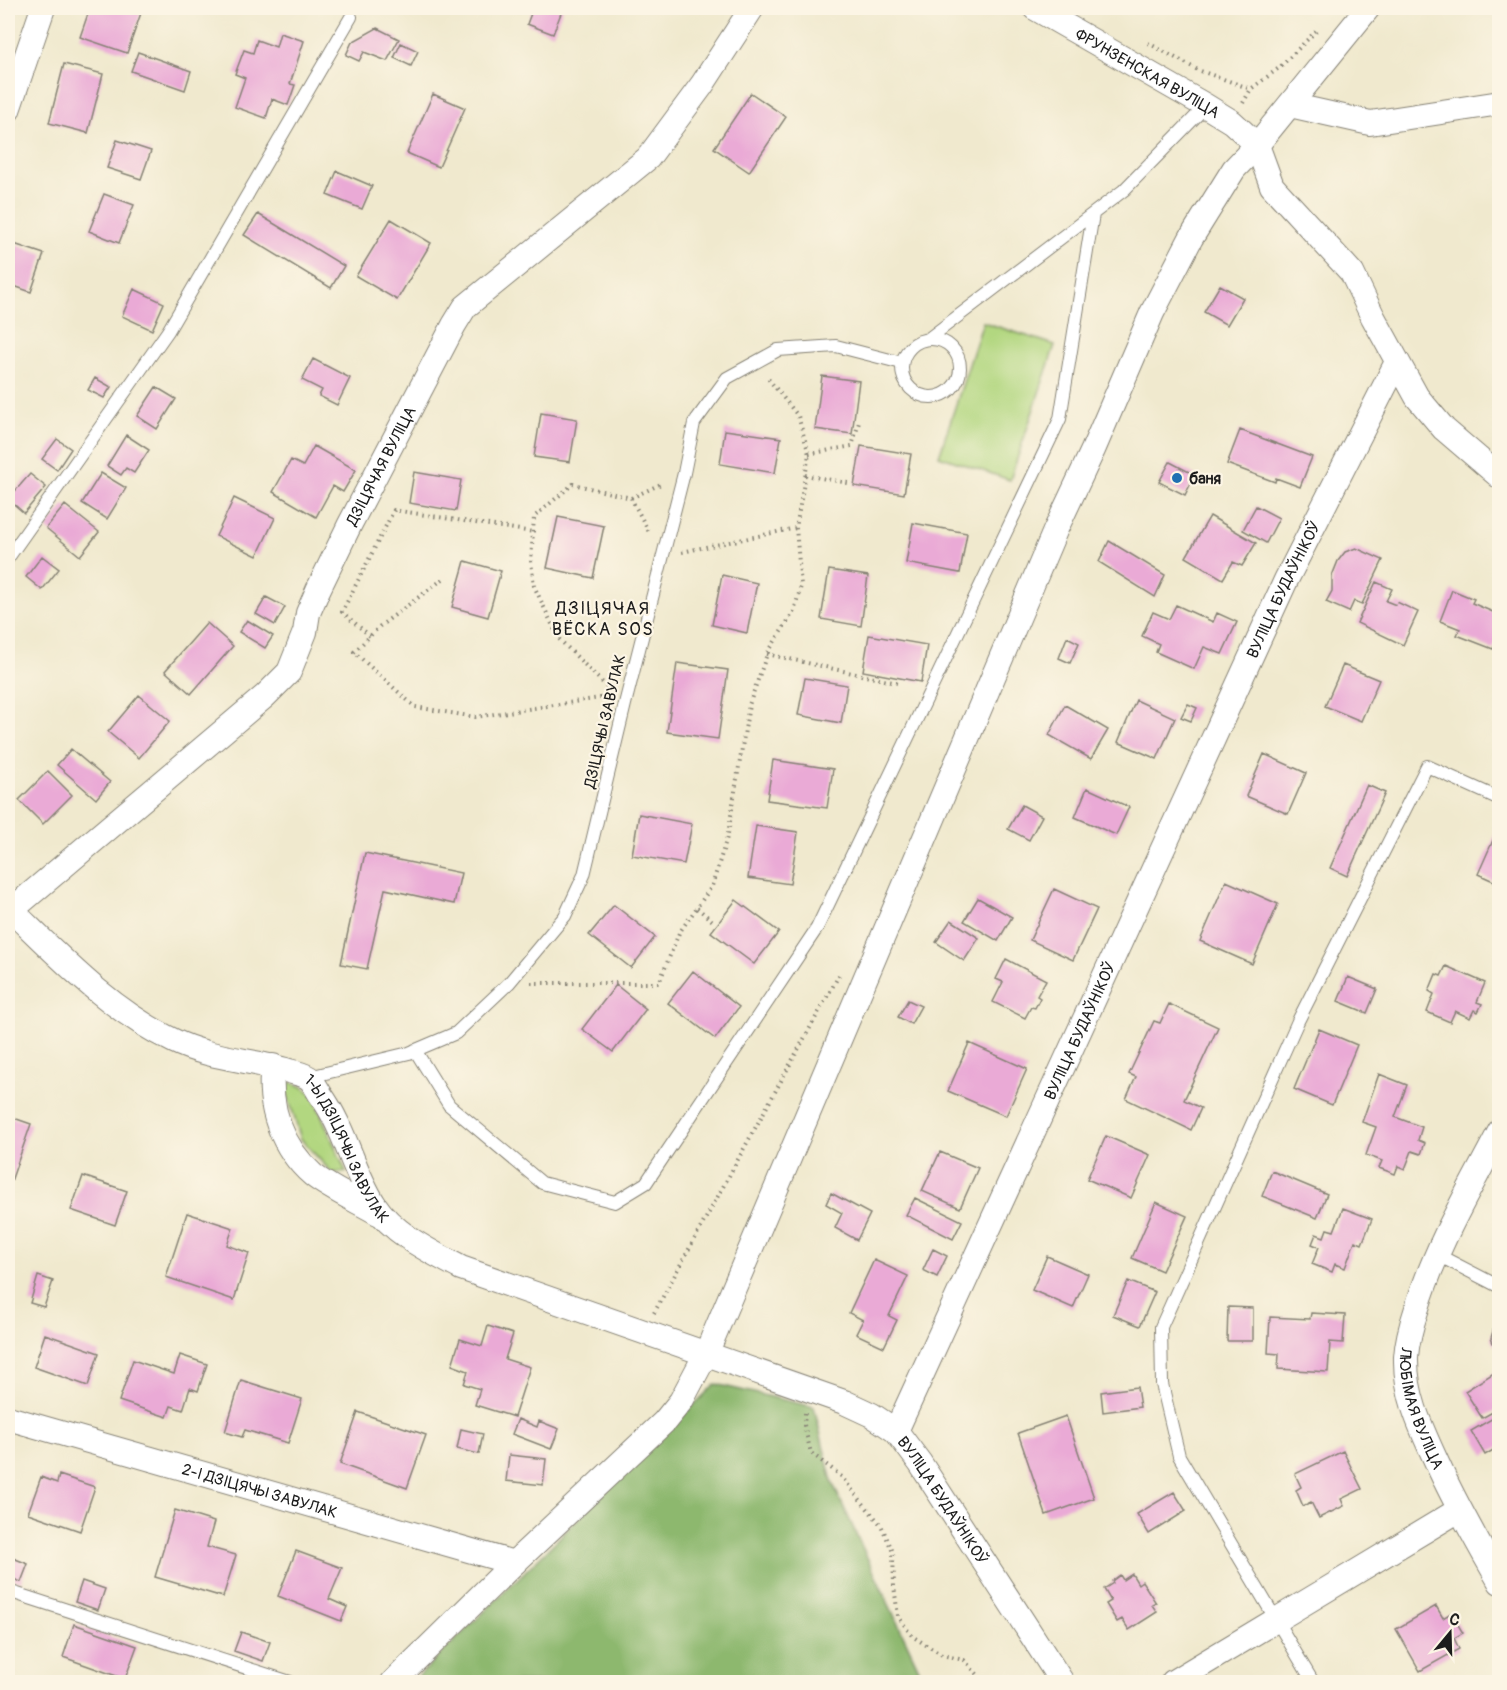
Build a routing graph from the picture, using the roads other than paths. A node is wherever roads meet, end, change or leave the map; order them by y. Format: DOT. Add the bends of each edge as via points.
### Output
graph roads {
  1 [pos="43,8"];
  2 [pos="752,8"];
  3 [pos="1035,8"];
  4 [pos="1368,8"];
  5 [pos="351,17"];
  6 [pos="1498,102"];
  7 [pos="1290,105"];
  8 [pos="1206,106"];
  9 [pos="8,111"];
  10 [pos="1257,146"];
  11 [pos="1093,214"];
  12 [pos="928,339"];
  13 [pos="902,363"];
  14 [pos="1397,363"];
  15 [pos="1500,477"];
  16 [pos="8,558"];
  17 [pos="1500,799"];
  18 [pos="8,910"];
  19 [pos="415,1050"];
  20 [pos="273,1066"];
  21 [pos="309,1077"];
  22 [pos="1500,1131"];
  23 [pos="385,1217"];
  24 [pos="1437,1254"];
  25 [pos="1500,1287"];
  26 [pos="706,1354"];
  27 [pos="8,1418"];
  28 [pos="896,1431"];
  29 [pos="1459,1510"];
  30 [pos="514,1563"];
  31 [pos="1500,1582"];
  32 [pos="8,1591"];
  33 [pos="1277,1620"];
  34 [pos="290,1683"];
  35 [pos="393,1683"];
  36 [pos="1062,1683"];
  37 [pos="1173,1683"];
  38 [pos="1313,1683"];
  1 -- 9 [label="street"];
  2 -- 18 [label="street, ДЗІЦЯЧАЯ ВУЛІЦА" via="648,158 465,307 350,524 308,613 289,672"];
  3 -- 8 [label="street, ФРУНЗЕНСКАЯ ВУЛІЦА"];
  4 -- 7 [label="street"];
  5 -- 16 [label="lane" via="168,331"];
  6 -- 7 [label="street" via="1370,123"];
  7 -- 10 [label="street"];
  8 -- 10 [label="street, ФРУНЗЕНСКАЯ ВУЛІЦА"];
  8 -- 11 [label="lane" via="1124,190"];
  10 -- 14 [label="street" via="1272,186 1352,273"];
  10 -- 26 [label="street" via="1234,169 1191,238 1152,313 1054,531"];
  11 -- 12 [label="lane"];
  11 -- 19 [label="lane" via="1060,419 817,928 645,1183 615,1203 542,1183 448,1105"];
  12 -- 13 [label="lane" via="912,345"];
  12 -- 13 [label="lane" via="943,341 955,351 960,371 953,387 941,395 922,396 907,384"];
  13 -- 19 [label="lane, ДЗІЦЯЧЫ ЗАВУЛАК" via="836,346 778,350 727,378 694,423 584,875 565,916 509,983 456,1033"];
  14 -- 15 [label="street" via="1417,397 1444,429"];
  14 -- 28 [label="street, ВУЛІЦА БУДАЎНІКОЎ" via="1286,580"];
  17 -- 33 [label="lane" via="1427,766 1298,1021 1161,1328 1162,1384 1179,1456"];
  18 -- 20 [label="street, 1-Ы ДЗІЦЯЧЫ ЗАВУЛАК" via="100,993 150,1029 177,1043"];
  19 -- 21 [label="lane, ДЗІЦЯЧЫ ЗАВУЛАК"];
  20 -- 21 [label="street, 1-Ы ДЗІЦЯЧЫ ЗАВУЛАК"];
  20 -- 23 [label="street" via="270,1084 274,1113 291,1151 314,1176"];
  21 -- 23 [label="street, 1-Ы ДЗІЦЯЧЫ ЗАВУЛАК" via="332,1110 363,1183"];
  22 -- 24 [label="street, ЛЮБІМАЯ ВУЛІЦА"];
  23 -- 26 [label="street, 1-Ы ДЗІЦЯЧЫ ЗАВУЛАК" via="396,1229 461,1268"];
  24 -- 25 [label="lane"];
  24 -- 29 [label="street, ЛЮБІМАЯ ВУЛІЦА" via="1424,1285 1406,1356 1416,1419"];
  26 -- 28 [label="street, 1-Ы ДЗІЦЯЧЫ ЗАВУЛАК" via="808,1389 872,1415"];
  26 -- 30 [label="street" via="681,1401 664,1422"];
  27 -- 30 [label="street, 2-І ДЗІЦЯЧЫ ЗАВУЛАК"];
  28 -- 36 [label="street, ВУЛІЦА БУДАЎНІКОЎ"];
  29 -- 31 [label="street, ЛЮБІМАЯ ВУЛІЦА"];
  29 -- 33 [label="street"];
  30 -- 35 [label="street"];
  32 -- 34 [label="lane"];
  33 -- 37 [label="street"];
  33 -- 38 [label="lane"];
}
